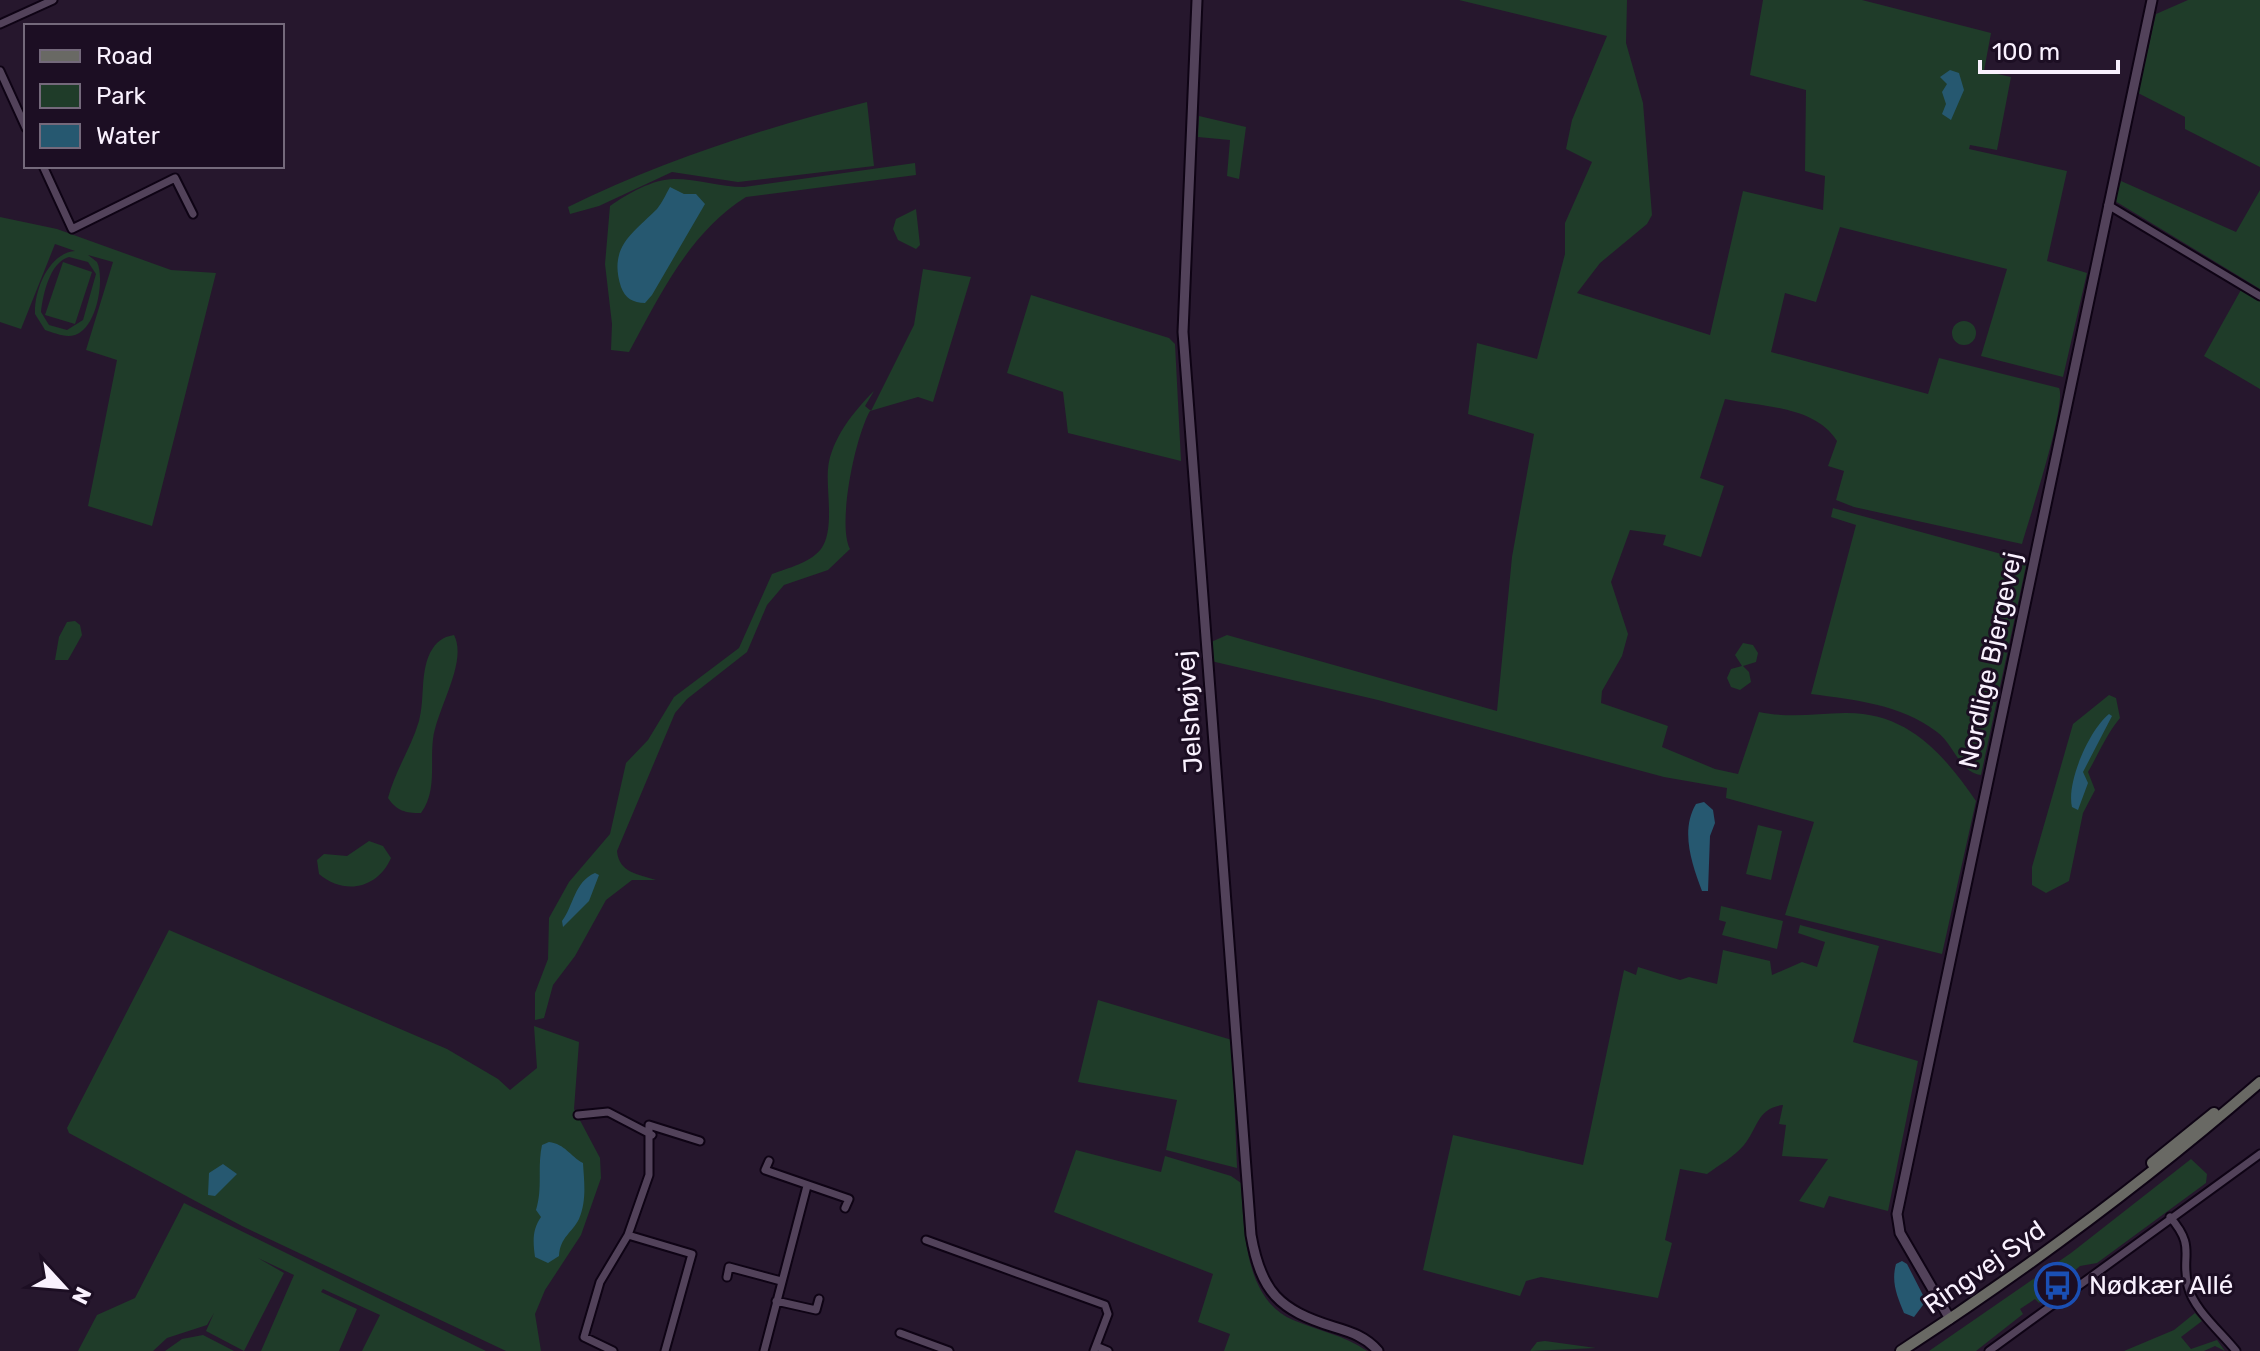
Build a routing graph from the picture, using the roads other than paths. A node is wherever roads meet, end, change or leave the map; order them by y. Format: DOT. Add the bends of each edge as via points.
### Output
graph roads {
  1 [pos="53,0"];
  2 [pos="1197,0"];
  3 [pos="2152,0"];
  4 [pos="0,24"];
  5 [pos="0,71"];
  6 [pos="24,124"];
  7 [pos="44,168"];
  8 [pos="2108,205"];
  9 [pos="193,214"];
  10 [pos="2260,296"];
  11 [pos="2260,1080"];
  12 [pos="578,1115"];
  13 [pos="652,1135"];
  14 [pos="700,1141"];
  15 [pos="2260,1154"];
  16 [pos="769,1161"];
  17 [pos="807,1186"];
  18 [pos="845,1208"];
  19 [pos="2170,1217"];
  20 [pos="628,1235"];
  21 [pos="926,1240"];
  22 [pos="727,1277"];
  23 [pos="781,1281"];
  24 [pos="819,1299"];
  25 [pos="776,1301"];
  26 [pos="1950,1319"];
  27 [pos="900,1333"];
  28 [pos="1095,1349"];
  29 [pos="613,1351"];
  30 [pos="665,1351"];
  31 [pos="764,1351"];
  32 [pos="949,1351"];
  33 [pos="1108,1351"];
  34 [pos="1378,1351"];
  35 [pos="1901,1351"];
  36 [pos="1989,1351"];
  37 [pos="2236,1351"];
  1 -- 4 [label="street"];
  2 -- 34 [label="street, Jelshøjvej" via="1183,332 1251,1235 1261,1274 1279,1302 1364,1338"];
  3 -- 8 [label="street, Nordlige Bjergevej"];
  5 -- 6 [label="street"];
  7 -- 9 [label="street" via="72,229 175,178"];
  8 -- 10 [label="street"];
  8 -- 26 [label="street, Nordlige Bjergevej" via="1897,1214 1900,1233"];
  11 -- 26 [label="main road, Ringvej Syd" via="2184,1136 2090,1217"];
  12 -- 13 [label="street" via="608,1112"];
  13 -- 14 [label="street" via="649,1125"];
  13 -- 20 [label="street" via="645,1193"];
  15 -- 19 [label="street"];
  16 -- 17 [label="street" via="765,1170"];
  17 -- 18 [label="street" via="849,1199"];
  17 -- 23 [label="street"];
  19 -- 36 [label="street"];
  19 -- 37 [label="street" via="2186,1244 2191,1296"];
  20 -- 29 [label="street" via="600,1282 584,1337"];
  20 -- 30 [label="street" via="692,1254"];
  21 -- 28 [label="street" via="1105,1305 1108,1314"];
  22 -- 23 [label="street" via="729,1267"];
  23 -- 25 [label="street"];
  24 -- 25 [label="street" via="816,1310"];
  25 -- 31 [label="street"];
  26 -- 35 [label="main road, Ringvej Syd"];
  27 -- 32 [label="street"];
  28 -- 33 [label="street"];
}
